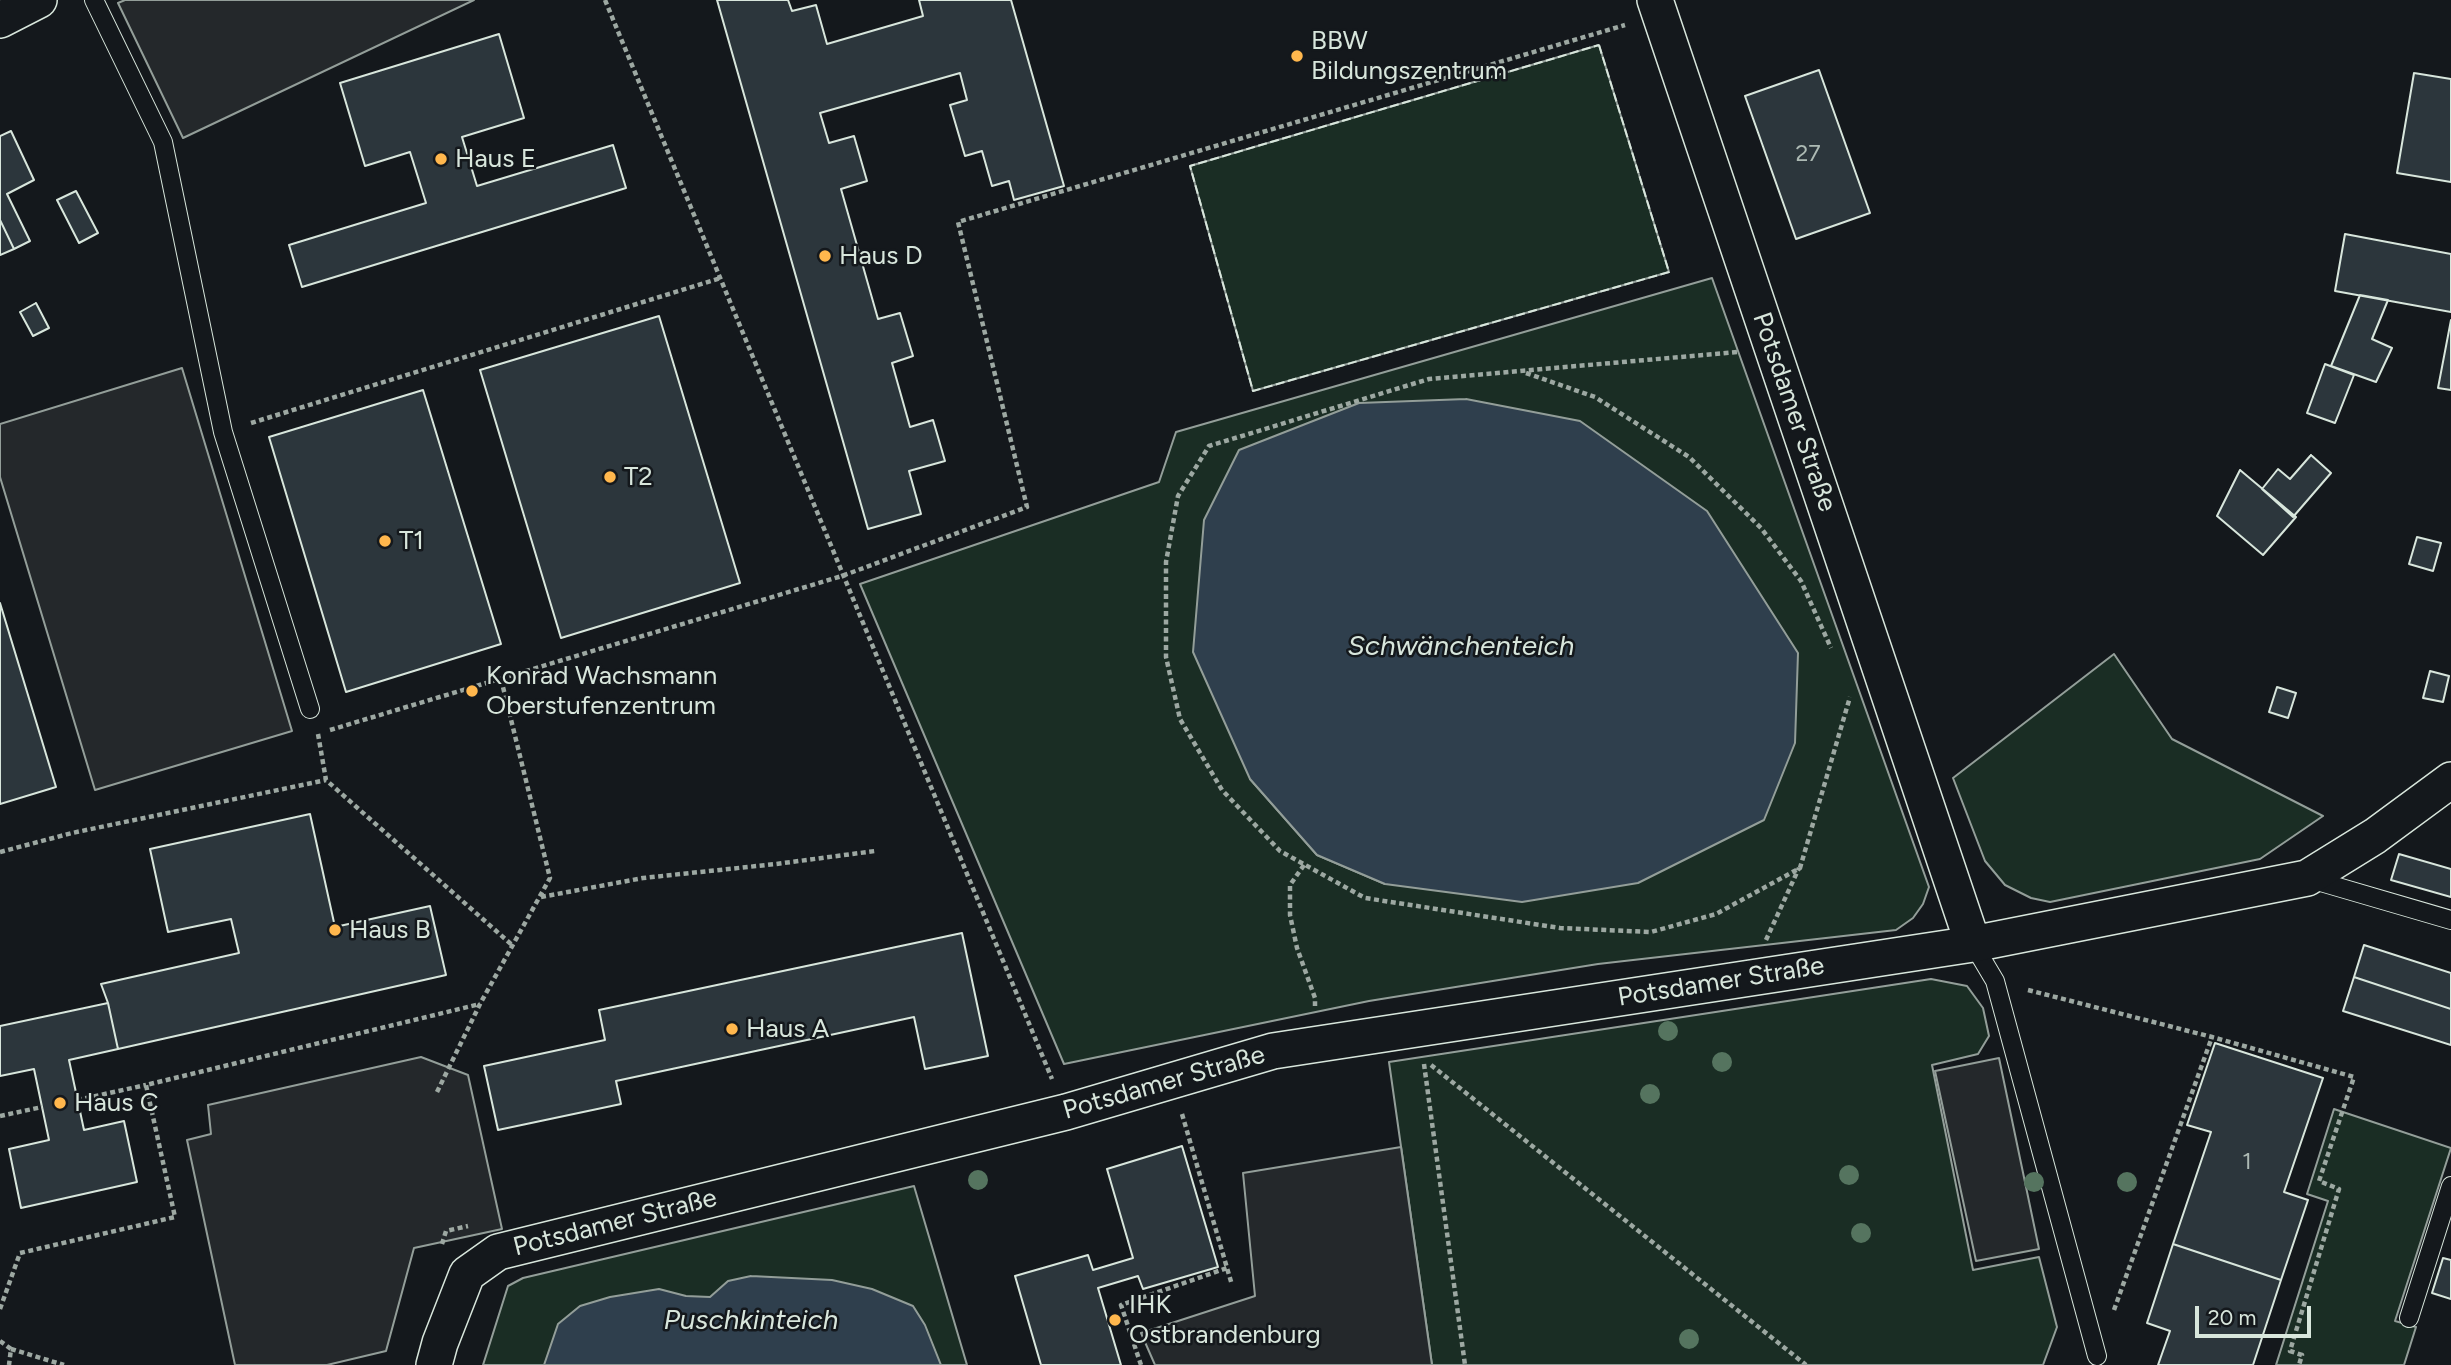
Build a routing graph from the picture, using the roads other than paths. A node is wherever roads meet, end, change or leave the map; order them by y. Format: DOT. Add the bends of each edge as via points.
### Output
graph roads {
  1 [pos="39,0"];
  2 [pos="94,0"];
  3 [pos="1657,8"];
  4 [pos="0,20"];
  5 [pos="310,709"];
  6 [pos="2451,780"];
  7 [pos="2307,878"];
  8 [pos="2451,920"];
  9 [pos="1973,944"];
  10 [pos="2451,1186"];
  11 [pos="2409,1318"];
  12 [pos="2097,1356"];
  13 [pos="435,1365"];
  1 -- 4 [label="street"];
  2 -- 5 [label="lane" via="163,142 223,432"];
  3 -- 9 [label="street, Potsdamer Straße"];
  6 -- 7 [label="street, Potsdamer Straße" via="2375,836"];
  7 -- 8 [label="lane"];
  7 -- 9 [label="street, Potsdamer Straße"];
  9 -- 12 [label="lane" via="1994,981"];
  9 -- 13 [label="street, Potsdamer Straße" via="1273,1051 1066,1112 498,1252 467,1274 439,1343"];
  10 -- 11 [label="lane"];
}
